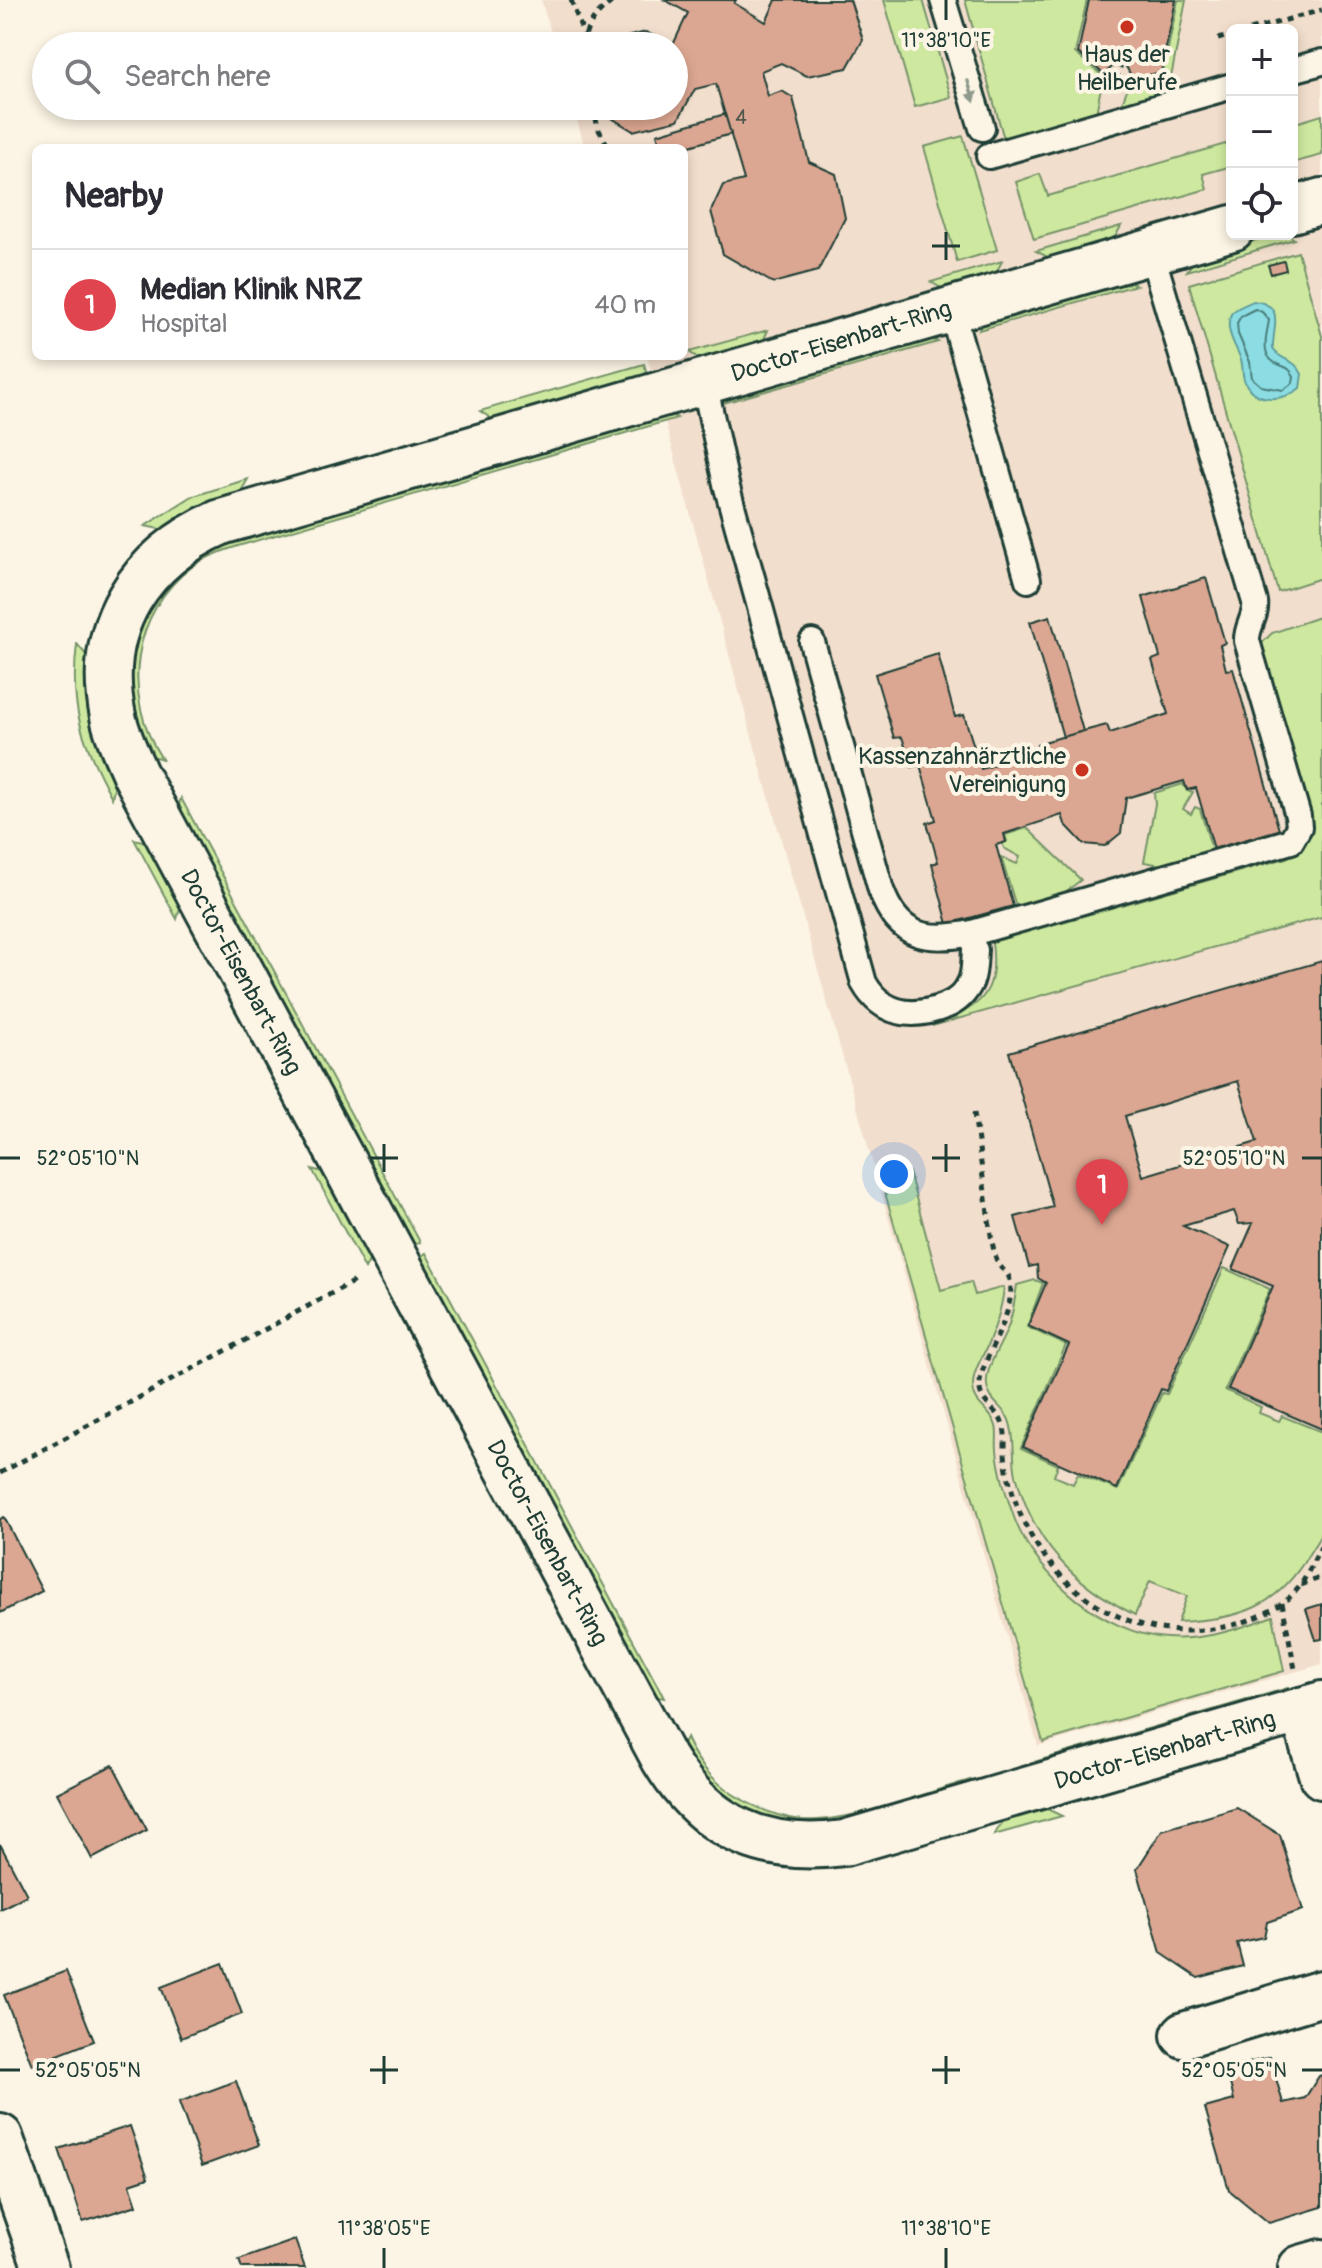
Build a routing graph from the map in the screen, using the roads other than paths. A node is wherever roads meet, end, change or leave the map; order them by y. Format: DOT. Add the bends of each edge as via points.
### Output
graph roads {
  1 [pos="943,0"];
  2 [pos="1322,62"];
  3 [pos="1298,68"];
  4 [pos="1226,88"];
  5 [pos="982,128"];
  6 [pos="989,156"];
  7 [pos="1226,230"];
  8 [pos="1151,251"];
  9 [pos="951,308"];
  10 [pos="704,382"];
  11 [pos="1028,580"];
  12 [pos="812,642"];
  13 [pos="975,950"];
  14 [pos="1312,1707"];
  15 [pos="1322,1776"];
  16 [pos="1322,1993"];
  17 [pos="1184,2035"];
  18 [pos="0,2137"];
  19 [pos="1322,2262"];
  20 [pos="46,2268"];
  21 [pos="1301,2268"];
  1 -- 5 [label="lane, one-way"];
  2 -- 3 [label="lane"];
  4 -- 6 [label="lane"];
  7 -- 8 [label="street, Doctor-Eisenbart-Ring"];
  8 -- 9 [label="street, Doctor-Eisenbart-Ring"];
  8 -- 12 [label="lane" via="1255,602 1248,643 1298,816 1291,841 972,933 933,938 913,933 895,916 881,890"];
  9 -- 10 [label="street, Doctor-Eisenbart-Ring"];
  9 -- 11 [label="lane"];
  10 -- 13 [label="lane" via="726,484 864,983 878,1001 895,1010 926,1013 964,993"];
  10 -- 14 [label="street, Doctor-Eisenbart-Ring" via="221,522 194,535 143,578 122,614 113,647 112,713 135,774 675,1778 704,1809 759,1839 795,1847 844,1843"];
  14 -- 15 [label="street, Doctor-Eisenbart-Ring"];
  16 -- 17 [label="street"];
  18 -- 20 [label="street"];
  19 -- 21 [label="street"];
}
